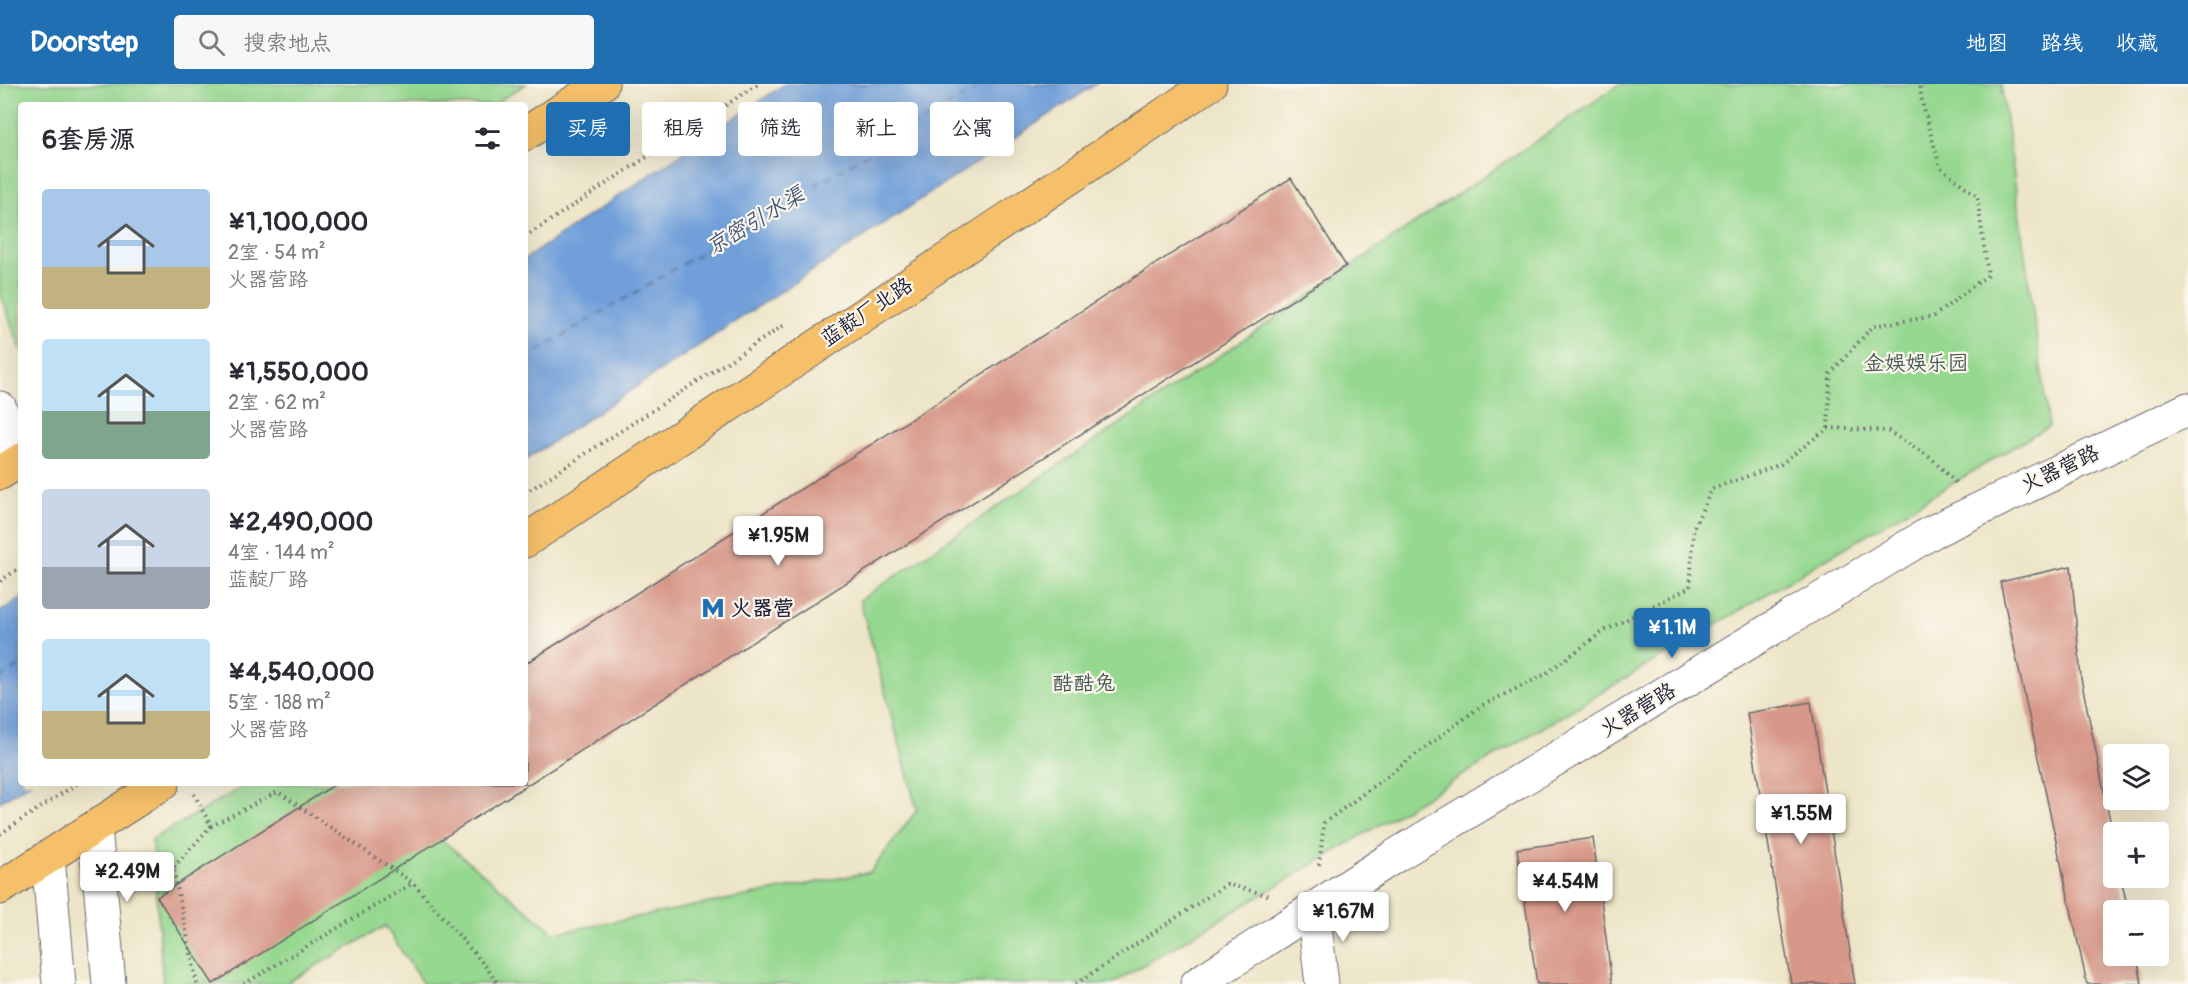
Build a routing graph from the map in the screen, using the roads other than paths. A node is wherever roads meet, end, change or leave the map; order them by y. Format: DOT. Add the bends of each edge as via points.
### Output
graph roads {
  1 [pos="602,84"];
  2 [pos="1210,84"];
  3 [pos="528,132"];
  4 [pos="0,408"];
  5 [pos="2188,409"];
  6 [pos="13,465"];
  7 [pos="528,539"];
  8 [pos="178,787"];
  9 [pos="94,827"];
  10 [pos="48,857"];
  11 [pos="0,888"];
  12 [pos="1313,909"];
  13 [pos="60,984"];
  14 [pos="109,984"];
  15 [pos="1197,984"];
  16 [pos="1322,984"];
  1 -- 3 [label="highway"];
  2 -- 7 [label="highway, 蓝靛厂北路"];
  4 -- 6 [label="street"];
  5 -- 12 [label="street, 火器营路" via="1912,544"];
  8 -- 9 [label="highway"];
  9 -- 10 [label="highway"];
  9 -- 14 [label="street"];
  10 -- 11 [label="highway"];
  10 -- 13 [label="street"];
  12 -- 15 [label="street, 火器营路"];
  12 -- 16 [label="street"];
}
